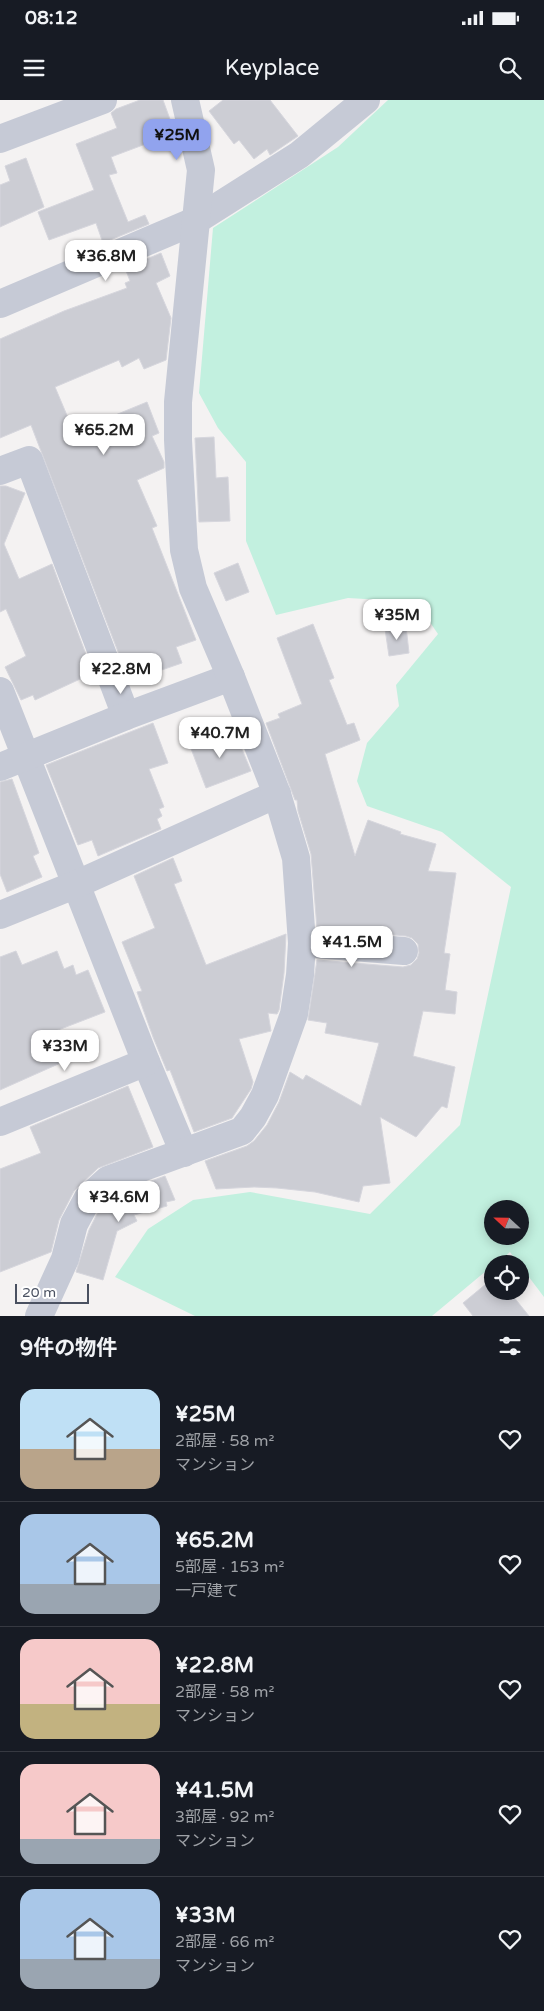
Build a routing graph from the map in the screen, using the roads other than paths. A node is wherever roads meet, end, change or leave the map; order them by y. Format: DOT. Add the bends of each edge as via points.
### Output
graph roads {
  1 [pos="103,100"];
  2 [pos="185,100"];
  3 [pos="366,100"];
  4 [pos="0,139"];
  5 [pos="195,221"];
  6 [pos="0,304"];
  7 [pos="0,471"];
  8 [pos="231,677"];
  9 [pos="0,692"];
  10 [pos="126,716"];
  11 [pos="26,756"];
  12 [pos="0,767"];
  13 [pos="277,794"];
  14 [pos="77,884"];
  15 [pos="0,915"];
  16 [pos="302,943"];
  17 [pos="404,951"];
  18 [pos="146,1062"];
  19 [pos="0,1122"];
  20 [pos="184,1153"];
  21 [pos="39,1316"];
  1 -- 4 [label="street"];
  2 -- 5 [label="street" via="201,170"];
  3 -- 5 [label="street" via="299,155"];
  5 -- 6 [label="street"];
  5 -- 8 [label="street" via="178,402 184,550 193,588"];
  7 -- 10 [label="street" via="29,460"];
  8 -- 10 [label="street"];
  8 -- 13 [label="street"];
  9 -- 11 [label="street"];
  10 -- 11 [label="street"];
  11 -- 12 [label="street"];
  11 -- 14 [label="street"];
  13 -- 14 [label="street"];
  13 -- 16 [label="street" via="296,858"];
  14 -- 15 [label="street"];
  14 -- 18 [label="street"];
  16 -- 17 [label="street"];
  16 -- 20 [label="street" via="294,1014 265,1095 253,1117 242,1131"];
  18 -- 19 [label="street"];
  18 -- 20 [label="street"];
  20 -- 21 [label="street" via="108,1180 88,1198 74,1224 65,1259"];
}
